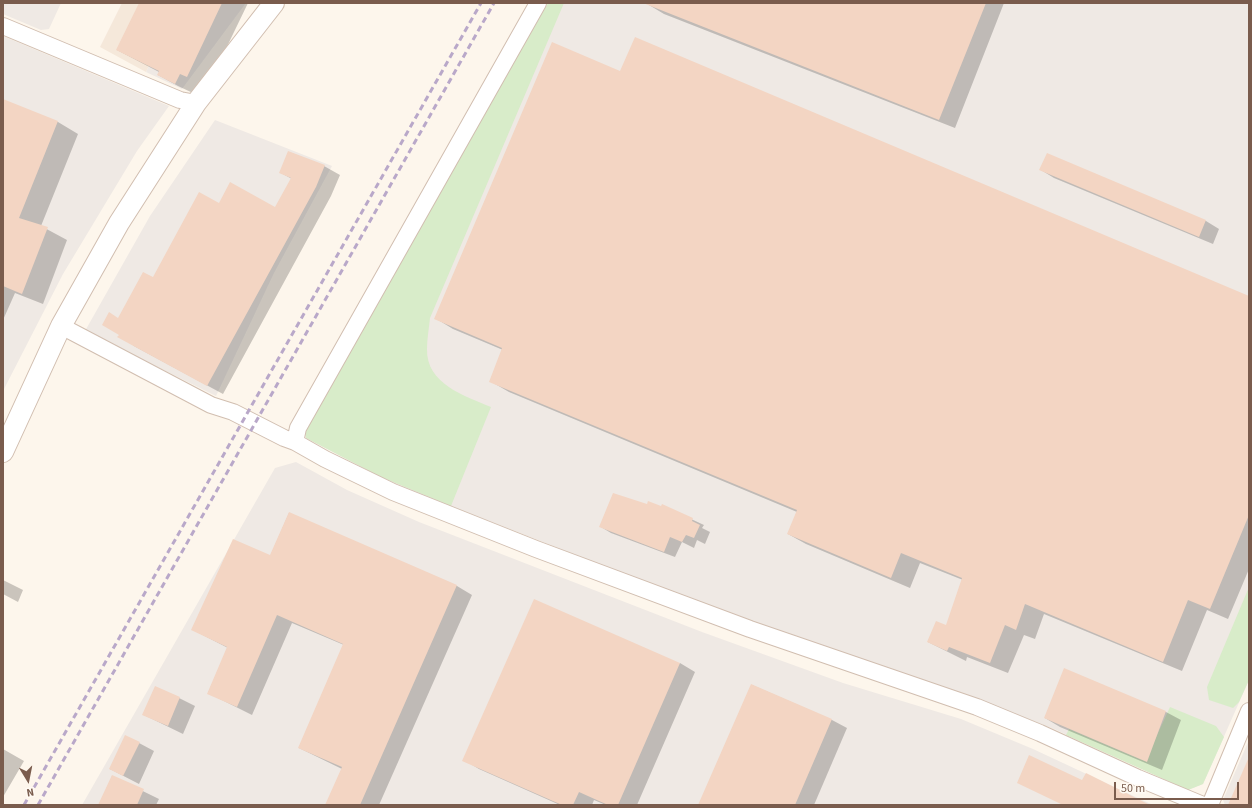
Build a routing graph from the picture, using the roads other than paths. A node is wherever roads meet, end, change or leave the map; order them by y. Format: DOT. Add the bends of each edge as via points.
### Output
graph roads {
  1 [pos="274,3"];
  2 [pos="538,3"];
  3 [pos="3,26"];
  4 [pos="196,103"];
  5 [pos="61,326"];
  6 [pos="295,442"];
  7 [pos="3,452"];
  8 [pos="1249,711"];
  9 [pos="1203,805"];
  10 [pos="1210,805"];
  1 -- 4 [label="street"];
  2 -- 6 [label="street" via="298,428"];
  3 -- 4 [label="street" via="180,100"];
  4 -- 5 [label="street" via="119,224"];
  5 -- 6 [label="street" via="211,405 233,412"];
  5 -- 7 [label="street"];
  6 -- 9 [label="street" via="393,492 750,629 977,707"];
  8 -- 10 [label="street"];
}
